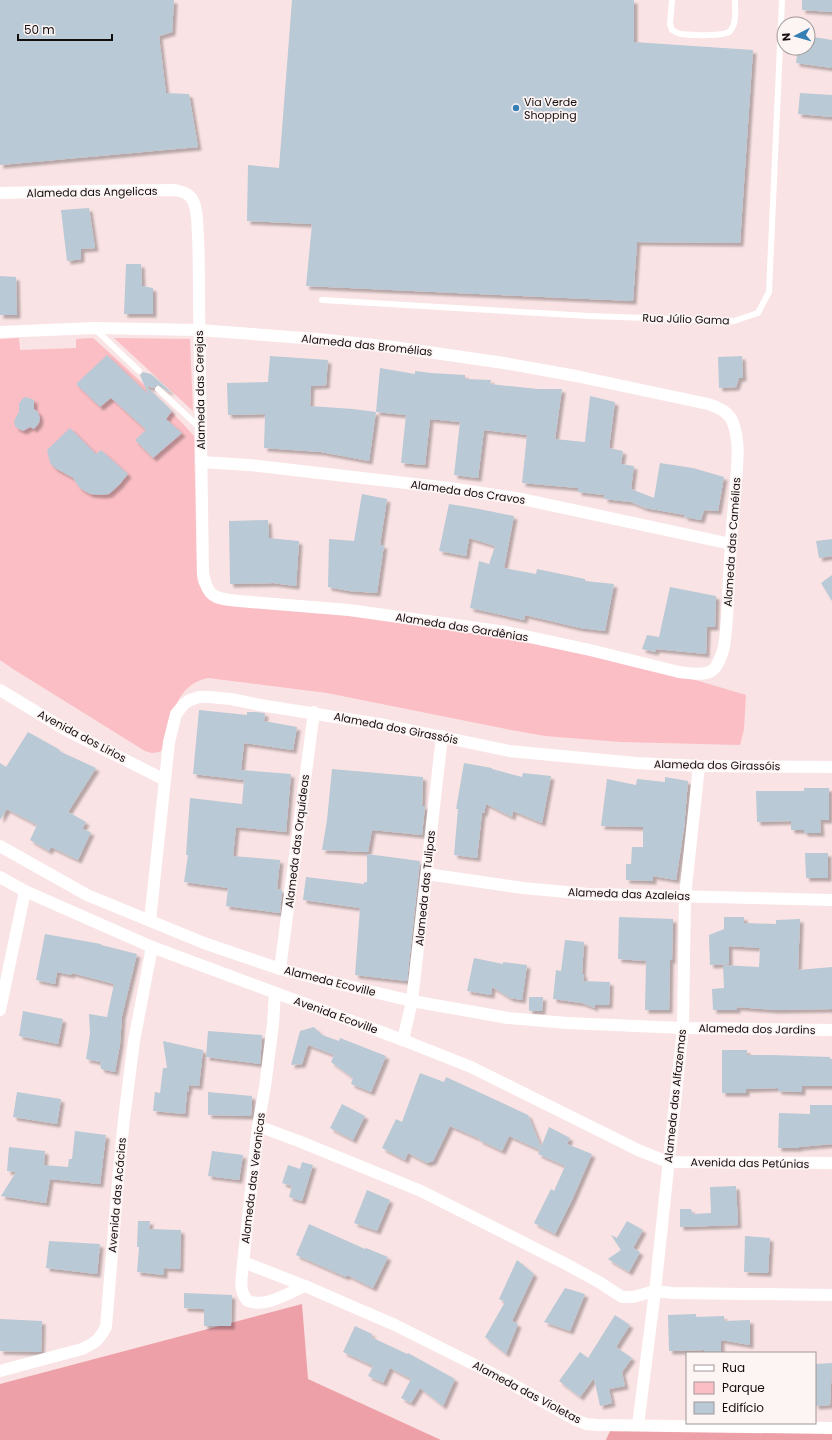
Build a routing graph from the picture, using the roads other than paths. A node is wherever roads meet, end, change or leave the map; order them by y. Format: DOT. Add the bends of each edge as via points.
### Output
graph roads {
  1 [pos="672,0"];
  2 [pos="735,0"];
  3 [pos="782,0"];
  4 [pos="184,192"];
  5 [pos="0,193"];
  6 [pos="322,300"];
  7 [pos="94,328"];
  8 [pos="199,330"];
  9 [pos="0,332"];
  10 [pos="139,371"];
  11 [pos="158,389"];
  12 [pos="728,413"];
  13 [pos="201,429"];
  14 [pos="201,462"];
  15 [pos="731,544"];
  16 [pos="209,592"];
  17 [pos="714,670"];
  18 [pos="0,690"];
  19 [pos="314,712"];
  20 [pos="442,736"];
  21 [pos="699,766"];
  22 [pos="832,767"];
  23 [pos="165,780"];
  24 [pos="0,846"];
  25 [pos="427,874"];
  26 [pos="0,877"];
  27 [pos="25,891"];
  28 [pos="685,896"];
  29 [pos="832,900"];
  30 [pos="150,921"];
  31 [pos="152,947"];
  32 [pos="280,969"];
  33 [pos="275,992"];
  34 [pos="412,1001"];
  35 [pos="0,1010"];
  36 [pos="683,1028"];
  37 [pos="832,1030"];
  38 [pos="403,1040"];
  39 [pos="258,1126"];
  40 [pos="668,1162"];
  41 [pos="832,1163"];
  42 [pos="243,1262"];
  43 [pos="305,1286"];
  44 [pos="655,1291"];
  45 [pos="832,1295"];
  46 [pos="0,1371"];
  47 [pos="638,1425"];
  48 [pos="832,1428"];
  1 -- 2 [label="lane" via="672,30 681,34 721,35 732,29"];
  3 -- 6 [label="lane, Rua Júlio Gama" via="770,292 758,313 734,321 589,316"];
  4 -- 5 [label="street, Alameda das Angelicas" via="175,190"];
  4 -- 8 [label="street, Alameda das Cerejas" via="194,203 197,219"];
  7 -- 8 [label="street, Alameda das Bromélias"];
  7 -- 9 [label="street, Alameda das Bromélias"];
  7 -- 10 [label="lane"];
  8 -- 12 [label="street, Alameda das Bromélias" via="393,347 504,363 708,404"];
  8 -- 13 [label="street, Alameda das Cerejas"];
  11 -- 13 [label="lane"];
  12 -- 15 [label="street, Alameda das Camélias" via="734,425 738,454"];
  13 -- 14 [label="street, Alameda das Cerejas"];
  14 -- 15 [label="street, Alameda dos Cravos" via="464,490 536,502"];
  14 -- 16 [label="street, Alameda das Cerejas" via="203,573 205,586"];
  15 -- 17 [label="street, Alameda das Camélias" via="723,649"];
  16 -- 17 [label="street, Alameda das Gardênias" via="224,599 349,610 506,632 679,672 693,674"];
  18 -- 23 [label="street, Avenida dos Lírios" via="66,730"];
  19 -- 20 [label="street, Alameda dos Girassóis"];
  19 -- 23 [label="street, Alameda dos Girassóis" via="218,698 198,697 190,700 176,714"];
  19 -- 32 [label="street, Alameda das Orquídeas"];
  20 -- 21 [label="street, Alameda dos Girassóis" via="510,751"];
  20 -- 25 [label="street, Alameda das Tulipas"];
  21 -- 22 [label="street, Alameda dos Girassóis"];
  21 -- 28 [label="street, Alameda das Alfazemas"];
  23 -- 30 [label="street, Alameda dos Girassóis"];
  24 -- 30 [label="street, Alameda Ecoville" via="87,895"];
  25 -- 28 [label="street, Alameda das Azaleias" via="523,888 588,894"];
  25 -- 34 [label="street, Alameda das Tulipas"];
  26 -- 27 [label="street, Avenida Ecoville"];
  27 -- 31 [label="street, Avenida Ecoville"];
  27 -- 35 [label="street"];
  28 -- 29 [label="street, Alameda das Azaleias"];
  28 -- 36 [label="street, Alameda das Alfazemas"];
  30 -- 32 [label="street, Alameda Ecoville"];
  31 -- 33 [label="street, Avenida Ecoville"];
  31 -- 46 [label="street, Avenida das Acácias" via="134,1041 124,1119 106,1327 100,1338 82,1349"];
  32 -- 34 [label="street, Alameda Ecoville"];
  33 -- 38 [label="street, Avenida Ecoville"];
  33 -- 39 [label="street, Alameda das Veronicas" via="273,1024"];
  34 -- 36 [label="street, Alameda Ecoville" via="508,1018"];
  34 -- 38 [label="street, Alameda das Tulipas"];
  36 -- 37 [label="street, Alameda dos Jardins"];
  36 -- 40 [label="street, Alameda das Alfazemas"];
  38 -- 40 [label="street, Avenida Ecoville" via="471,1067 632,1147"];
  39 -- 42 [label="street, Alameda das Veronicas"];
  39 -- 44 [label="street" via="421,1191 560,1261 622,1296 633,1297"];
  40 -- 41 [label="street, Avenida das Petúnias"];
  40 -- 44 [label="street, Alameda das Alfazemas"];
  42 -- 43 [label="street, Alameda das Violetas"];
  42 -- 43 [label="street, Alameda das Veronicas" via="242,1288 248,1301 269,1301"];
  43 -- 47 [label="street, Alameda das Violetas" via="414,1334 576,1420 597,1425"];
  44 -- 45 [label="street"];
  44 -- 47 [label="street, Alameda das Alfazemas"];
  47 -- 48 [label="street, Alameda das Violetas"];
}
